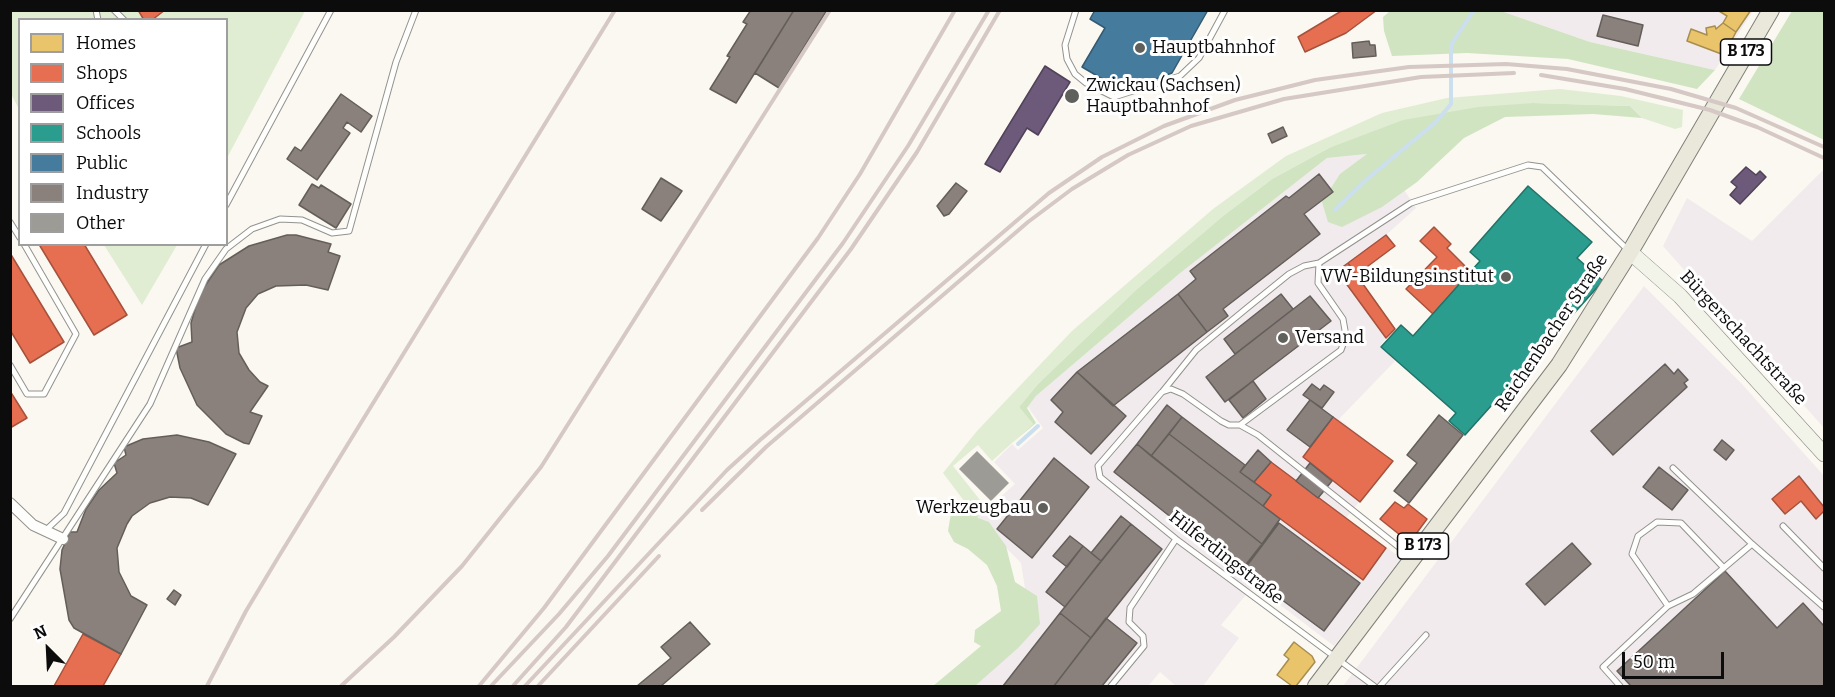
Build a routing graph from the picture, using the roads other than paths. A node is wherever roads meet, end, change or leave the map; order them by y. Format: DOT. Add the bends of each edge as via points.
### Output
graph roads {
  1 [pos="331,10"];
  2 [pos="416,10"];
  3 [pos="1076,10"];
  4 [pos="1225,10"];
  5 [pos="1771,10"];
  6 [pos="228,201"];
  7 [pos="10,222"];
  8 [pos="18,235"];
  9 [pos="25,246"];
  10 [pos="205,246"];
  11 [pos="1630,252"];
  12 [pos="1319,263"];
  13 [pos="10,365"];
  14 [pos="1162,392"];
  15 [pos="1240,424"];
  16 [pos="1824,454"];
  17 [pos="1673,468"];
  18 [pos="10,503"];
  19 [pos="1783,526"];
  20 [pos="45,531"];
  21 [pos="63,539"];
  22 [pos="1176,539"];
  23 [pos="1752,544"];
  24 [pos="1413,559"];
  25 [pos="1724,568"];
  26 [pos="1824,568"];
  27 [pos="1668,606"];
  28 [pos="1824,607"];
  29 [pos="10,619"];
  30 [pos="1426,635"];
  31 [pos="1336,660"];
  32 [pos="1111,687"];
  33 [pos="1316,687"];
  34 [pos="1374,687"];
  35 [pos="1380,687"];
  36 [pos="1620,687"];
  1 -- 6 [label="lane"];
  2 -- 21 [label="lane" via="396,63 349,231 332,232 302,220 280,219 252,229 226,249 205,279 150,404"];
  3 -- 4 [label="lane" via="1065,45 1067,59 1075,74 1114,98 1180,76 1199,58"];
  5 -- 11 [label="main road, Reichenbacher Straße / B 173"];
  7 -- 8 [label="lane"];
  9 -- 13 [label="lane" via="76,334 44,394 27,394"];
  10 -- 20 [label="lane" via="64,513"];
  11 -- 12 [label="lane" via="1542,167 1528,165 1411,203"];
  11 -- 16 [label="main road, Bürgerschachtstraße" via="1680,296"];
  11 -- 24 [label="main road, Reichenbacher Straße / B 173" via="1558,365"];
  12 -- 14 [label="lane" via="1289,274 1247,308 1196,350"];
  12 -- 15 [label="lane" via="1317,283 1343,319 1346,336 1341,350"];
  14 -- 15 [label="lane" via="1171,389 1221,421"];
  14 -- 22 [label="lane, Hilferdingstraße" via="1098,466 1100,477"];
  15 -- 24 [label="lane"];
  17 -- 23 [label="lane"];
  18 -- 20 [label="street"];
  19 -- 26 [label="lane"];
  20 -- 21 [label="street"];
  21 -- 29 [label="lane"];
  22 -- 31 [label="lane, Hilferdingstraße"];
  22 -- 32 [label="lane" via="1130,608 1129,622 1143,636 1144,646"];
  23 -- 25 [label="lane"];
  23 -- 28 [label="lane"];
  24 -- 31 [label="main road, Reichenbacher Straße / B 173"];
  25 -- 27 [label="lane" via="1692,594"];
  25 -- 27 [label="lane" via="1680,523 1657,522 1638,536 1632,554"];
  27 -- 36 [label="lane" via="1602,667"];
  30 -- 35 [label="lane"];
  31 -- 33 [label="main road, Reichenbacher Straße / B 173"];
  31 -- 34 [label="lane, Hilferdingstraße"];
}
